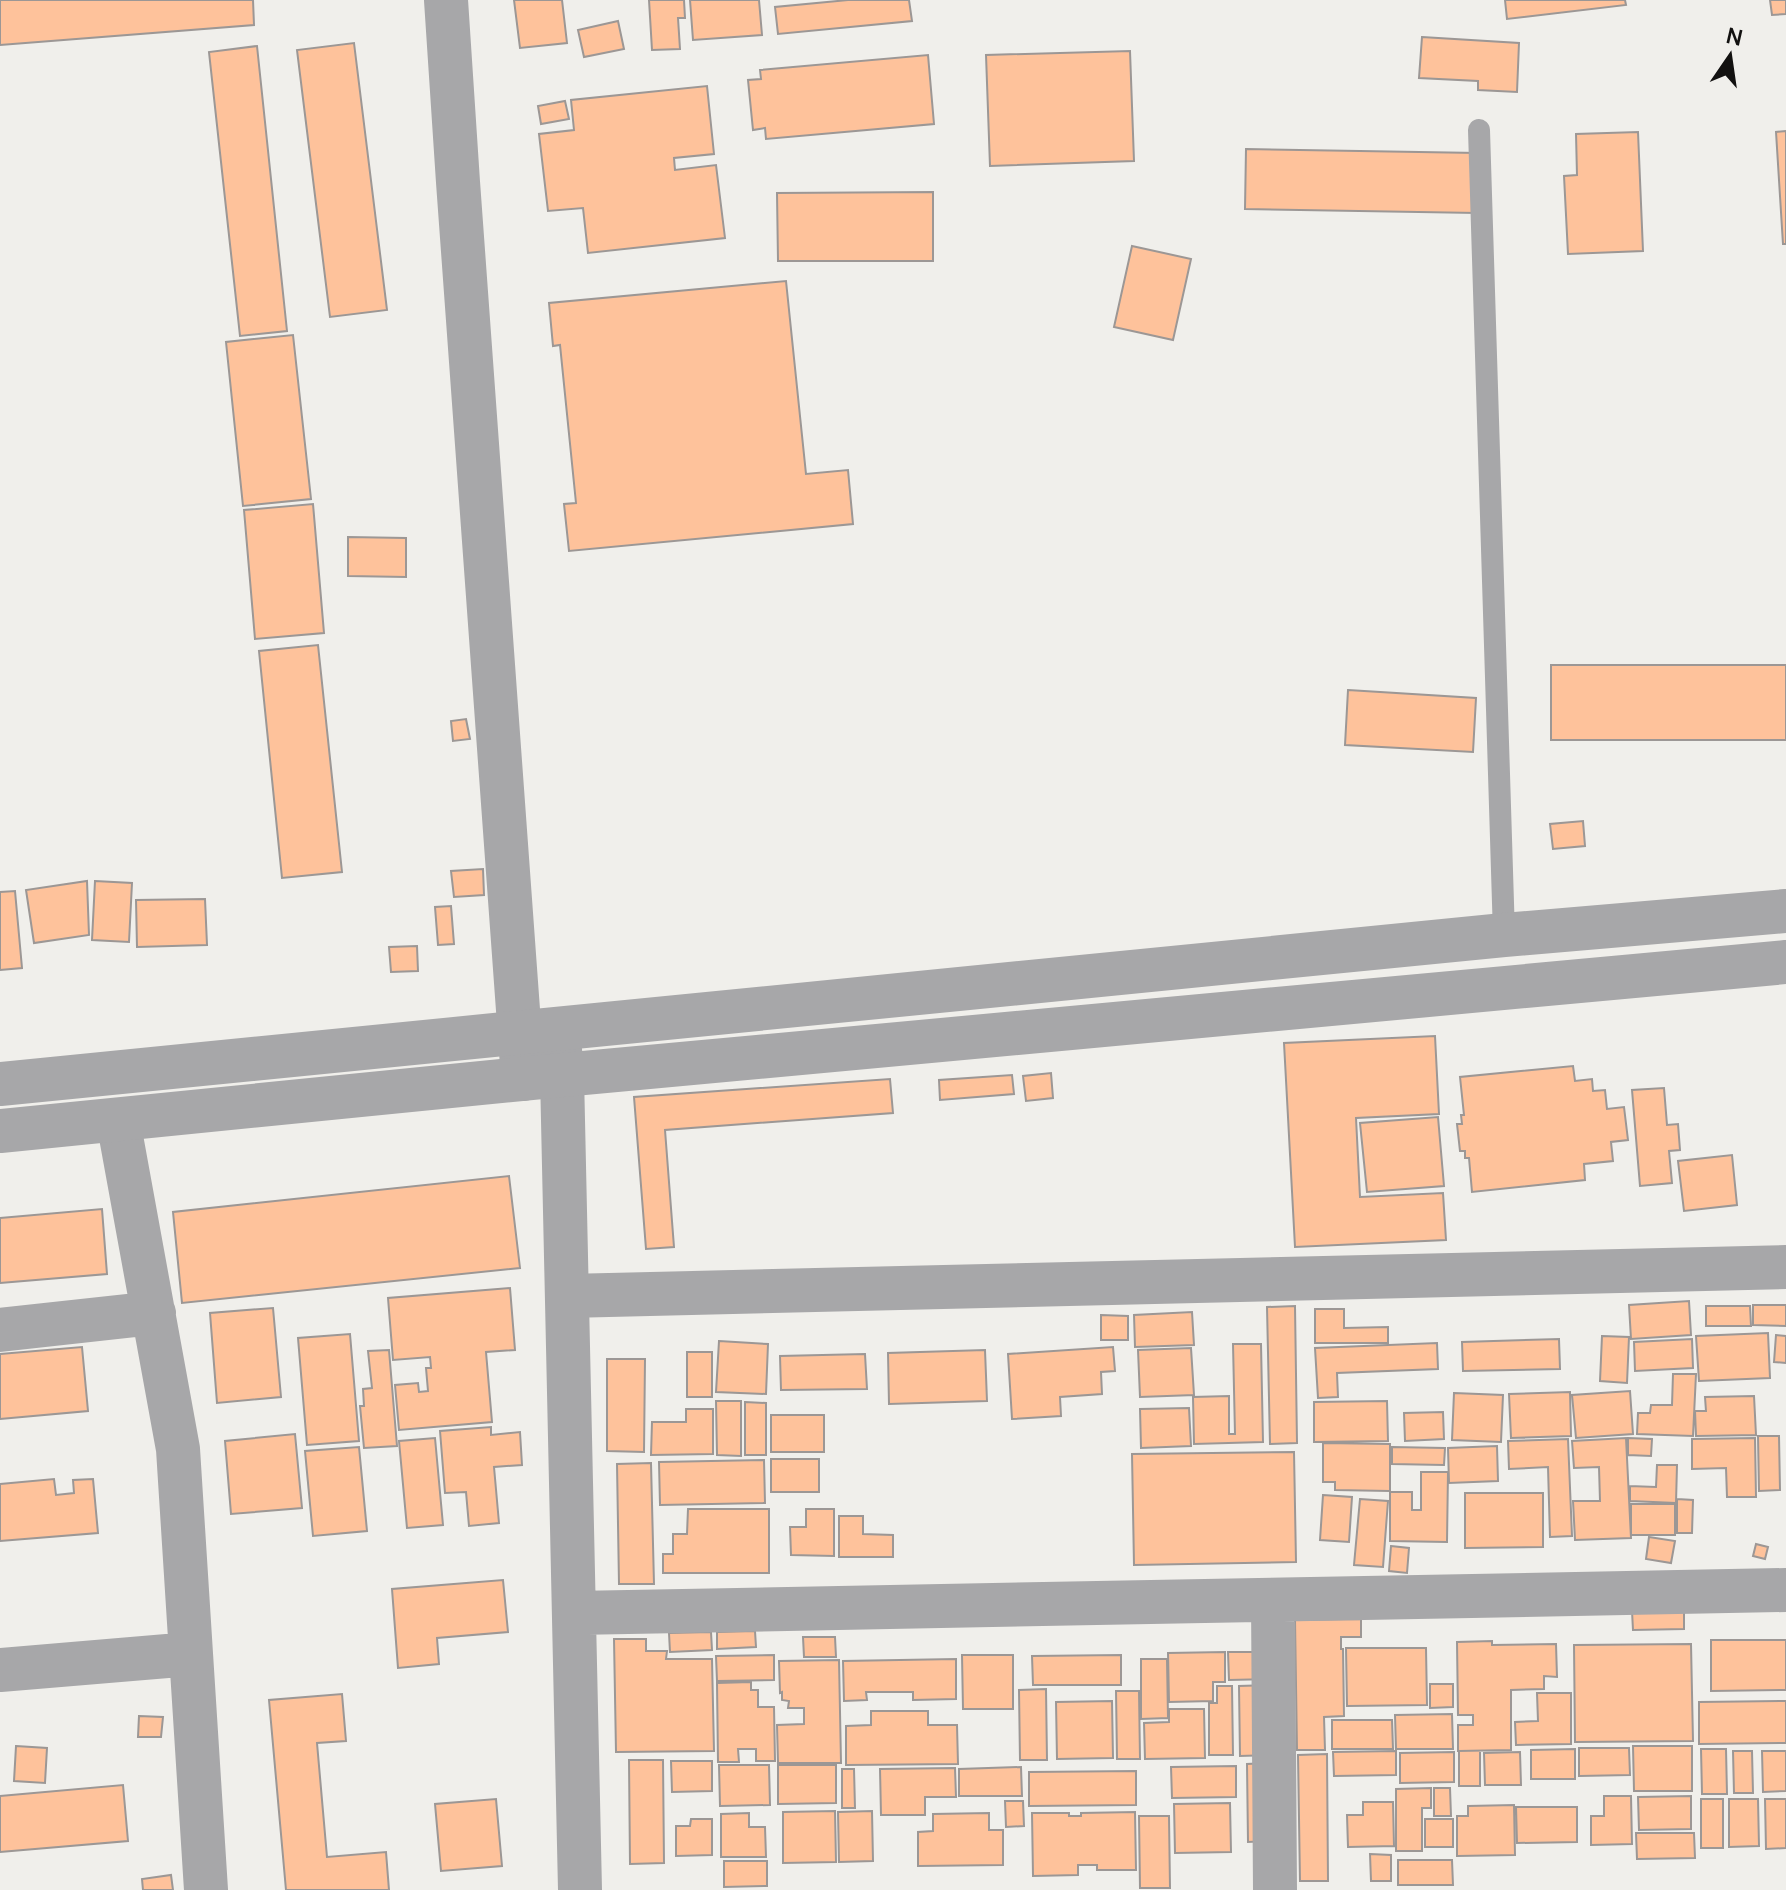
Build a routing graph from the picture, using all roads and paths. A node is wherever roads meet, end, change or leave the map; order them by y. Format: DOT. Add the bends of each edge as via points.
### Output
graph roads {
  1 [pos="446,0"];
  2 [pos="1479,130"];
  3 [pos="1786,911"];
  4 [pos="1504,935"];
  5 [pos="1786,962"];
  6 [pos="540,1030"];
  7 [pos="543,1077"];
  8 [pos="0,1084"];
  9 [pos="118,1120"];
  10 [pos="0,1131"];
  11 [pos="1786,1267"];
  12 [pos="567,1296"];
  13 [pos="154,1313"];
  14 [pos="0,1330"];
  15 [pos="1786,1590"];
  16 [pos="1273,1600"];
  17 [pos="574,1613"];
  18 [pos="191,1654"];
  19 [pos="0,1670"];
  20 [pos="206,1890"];
  21 [pos="580,1890"];
  22 [pos="1275,1890"];
  1 -- 6 [label="street" via="459,198"];
  2 -- 4 [label="lane"];
  3 -- 4 [label="street"];
  4 -- 6 [label="street"];
  5 -- 7 [label="street"];
  6 -- 7 [label="street"];
  6 -- 8 [label="street"];
  7 -- 9 [label="street"];
  7 -- 12 [label="street"];
  9 -- 10 [label="street"];
  9 -- 13 [label="street"];
  11 -- 12 [label="street"];
  12 -- 17 [label="street"];
  13 -- 14 [label="street"];
  13 -- 18 [label="street" via="178,1449"];
  15 -- 16 [label="street"];
  16 -- 17 [label="street"];
  16 -- 22 [label="street"];
  17 -- 21 [label="street"];
  18 -- 19 [label="street"];
  18 -- 20 [label="street"];
}
